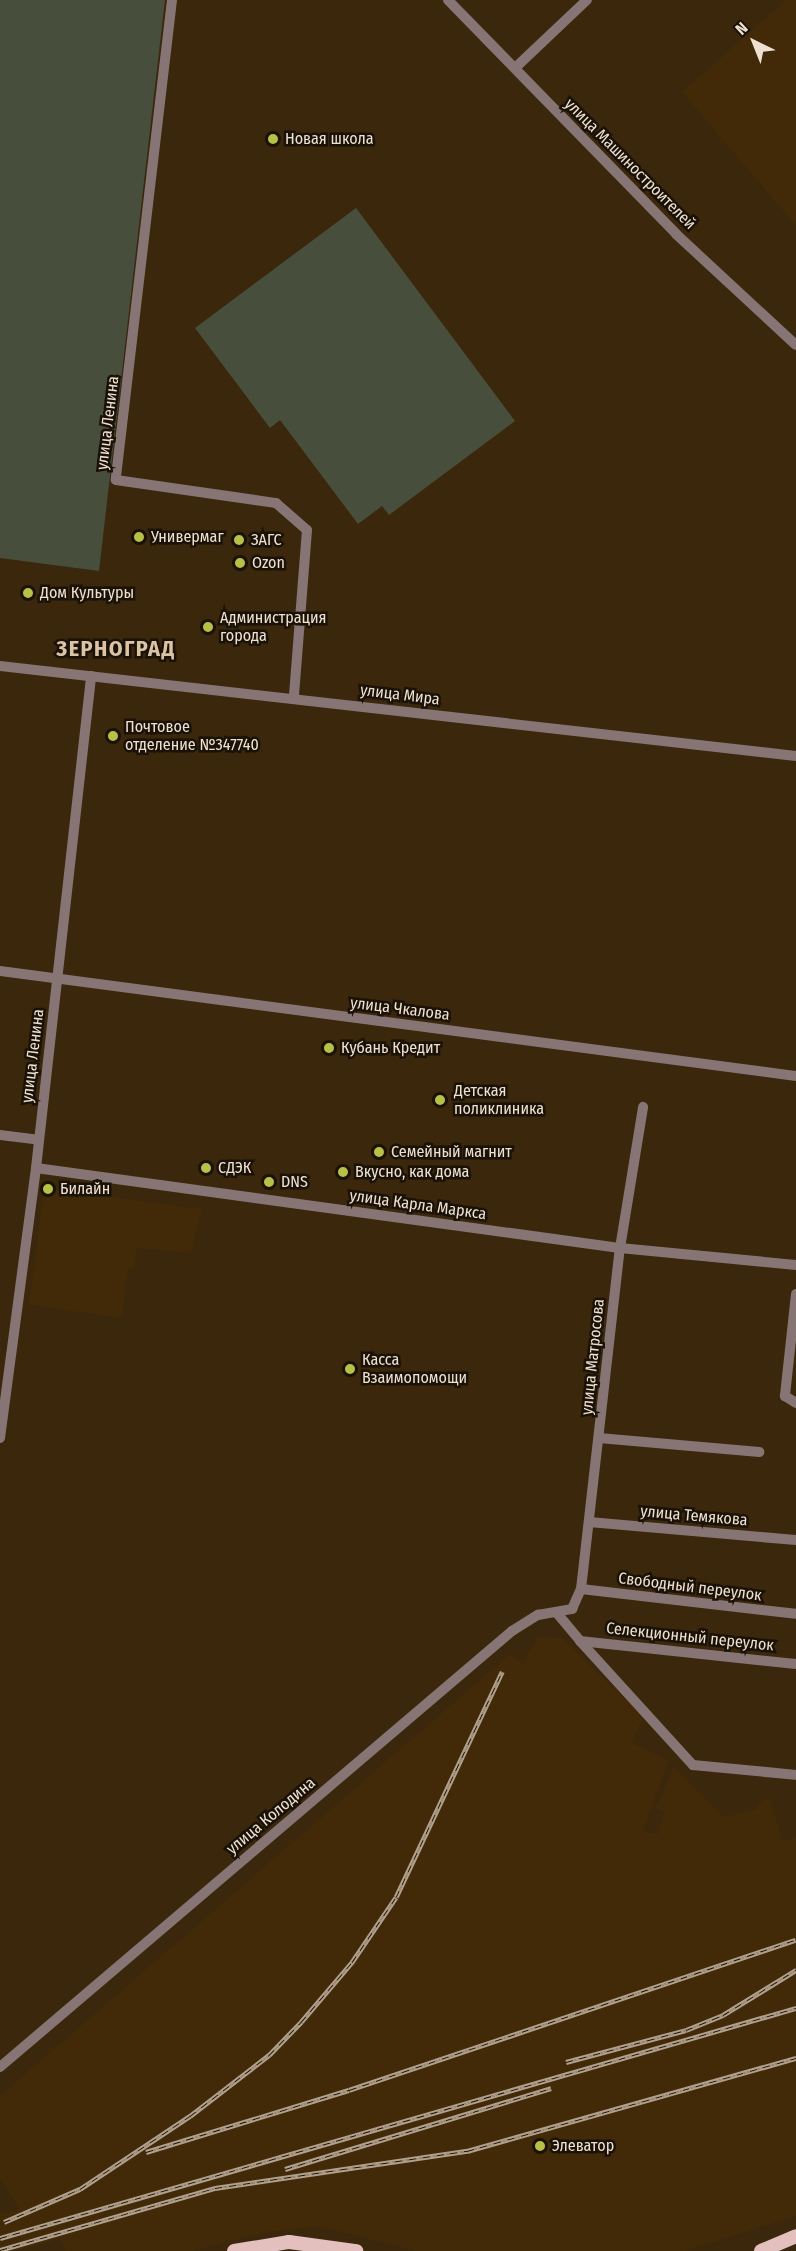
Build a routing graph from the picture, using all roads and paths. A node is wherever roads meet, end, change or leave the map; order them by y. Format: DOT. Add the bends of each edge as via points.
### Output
graph roads {
  1 [pos="172,0"];
  2 [pos="448,0"];
  3 [pos="587,0"];
  4 [pos="515,69"];
  5 [pos="796,345"];
  6 [pos="0,666"];
  7 [pos="91,676"];
  8 [pos="294,698"];
  9 [pos="796,756"];
  10 [pos="0,971"];
  11 [pos="58,980"];
  12 [pos="796,1076"];
  13 [pos="643,1107"];
  14 [pos="0,1135"];
  15 [pos="38,1140"];
  16 [pos="36,1168"];
  17 [pos="620,1248"];
  18 [pos="796,1265"];
  19 [pos="796,1294"];
  20 [pos="796,1403"];
  21 [pos="0,1438"];
  22 [pos="599,1438"];
  23 [pos="759,1452"];
  24 [pos="590,1522"];
  25 [pos="796,1540"];
  26 [pos="581,1589"];
  27 [pos="572,1609"];
  28 [pos="556,1612"];
  29 [pos="796,1614"];
  30 [pos="580,1641"];
  31 [pos="796,1664"];
  32 [pos="796,1775"];
  33 [pos="0,2067"];
  34 [pos="796,2236"];
  35 [pos="234,2251"];
  36 [pos="356,2251"];
  37 [pos="761,2251"];
  1 -- 8 [label="street, улица Ленина" via="116,480 276,503 308,530"];
  2 -- 4 [label="street, улица Машиностроителей"];
  3 -- 4 [label="street"];
  4 -- 5 [label="street, улица Машиностроителей" via="676,234"];
  6 -- 7 [label="street, улица Мира"];
  7 -- 8 [label="street, улица Мира"];
  7 -- 11 [label="street, улица Ленина"];
  8 -- 9 [label="street, улица Мира"];
  10 -- 11 [label="street, улица Чкалова"];
  11 -- 12 [label="street, улица Чкалова"];
  11 -- 15 [label="street, улица Ленина"];
  13 -- 17 [label="street, улица Матросова"];
  14 -- 15 [label="street"];
  15 -- 16 [label="street, улица Ленина"];
  16 -- 17 [label="street, улица Карла Маркса"];
  16 -- 21 [label="street, улица Ленина"];
  17 -- 18 [label="street, улица Карла Маркса"];
  17 -- 22 [label="street, улица Матросова"];
  19 -- 20 [label="street" via="785,1396"];
  22 -- 23 [label="street"];
  22 -- 24 [label="street, улица Матросова"];
  24 -- 25 [label="street, улица Темякова"];
  24 -- 26 [label="street, улица Матросова"];
  26 -- 27 [label="street, улица Матросова"];
  26 -- 29 [label="street, Свободный переулок"];
  27 -- 28 [label="street, улица Колодина"];
  28 -- 30 [label="street, Селекционный переулок"];
  28 -- 33 [label="street, улица Колодина" via="538,1615 512,1630"];
  30 -- 31 [label="street, Селекционный переулок"];
  30 -- 32 [label="street, Селекционный переулок" via="693,1765"];
  34 -- 37 [label="main road"];
  35 -- 36 [label="main road" via="289,2242"];
}
